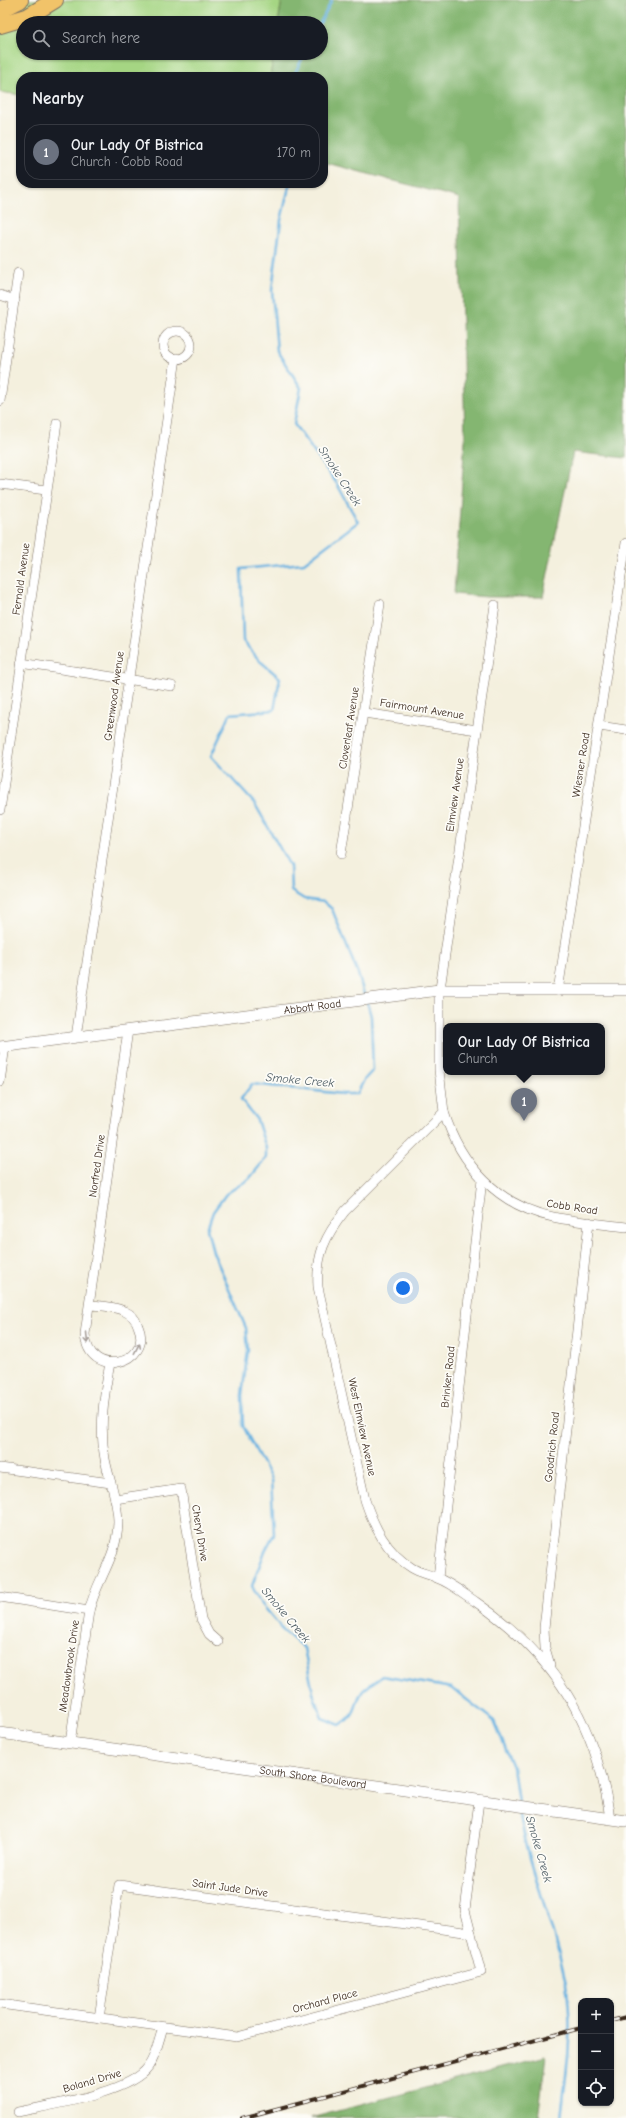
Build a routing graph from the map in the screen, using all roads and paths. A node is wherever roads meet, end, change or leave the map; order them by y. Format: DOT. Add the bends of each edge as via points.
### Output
graph roads {
  1 [pos="20,0"];
  2 [pos="55,0"];
  3 [pos="0,10"];
  4 [pos="30,16"];
  5 [pos="16,21"];
  6 [pos="0,25"];
  7 [pos="18,273"];
  8 [pos="0,295"];
  9 [pos="15,300"];
  10 [pos="176,358"];
  11 [pos="0,400"];
  12 [pos="57,423"];
  13 [pos="0,484"];
  14 [pos="46,490"];
  15 [pos="626,543"];
  16 [pos="380,604"];
  17 [pos="495,605"];
  18 [pos="21,663"];
  19 [pos="129,679"];
  20 [pos="172,686"];
  21 [pos="364,712"];
  22 [pos="599,726"];
  23 [pos="477,730"];
  24 [pos="626,730"];
  25 [pos="0,810"];
  26 [pos="341,854"];
  27 [pos="440,990"];
  28 [pos="626,990"];
  29 [pos="558,991"];
  30 [pos="128,1030"];
  31 [pos="76,1037"];
  32 [pos="3,1046"];
  33 [pos="0,1082"];
  34 [pos="444,1112"];
  35 [pos="482,1179"];
  36 [pos="589,1222"];
  37 [pos="626,1227"];
  38 [pos="90,1306"];
  39 [pos="110,1363"];
  40 [pos="0,1468"];
  41 [pos="111,1483"];
  42 [pos="115,1499"];
  43 [pos="438,1578"];
  44 [pos="0,1597"];
  45 [pos="89,1611"];
  46 [pos="218,1642"];
  47 [pos="554,1673"];
  48 [pos="0,1733"];
  49 [pos="70,1743"];
  50 [pos="479,1801"];
  51 [pos="610,1818"];
  52 [pos="626,1821"];
  53 [pos="471,1933"];
  54 [pos="0,2004"];
  55 [pos="99,2018"];
  56 [pos="163,2027"];
  57 [pos="18,2112"];
  1 -- 3 [label="highway"];
  2 -- 4 [label="highway"];
  5 -- 6 [label="highway"];
  7 -- 9 [label="street"];
  8 -- 9 [label="street"];
  9 -- 11 [label="street"];
  10 -- 19 [label="street, Greenwood Avenue"];
  12 -- 14 [label="street, Fernald Avenue"];
  13 -- 14 [label="street"];
  14 -- 18 [label="street, Fernald Avenue"];
  15 -- 22 [label="street, Wiesner Road"];
  16 -- 21 [label="street, Cloverleaf Avenue"];
  17 -- 23 [label="street, Elmview Avenue"];
  18 -- 19 [label="street"];
  18 -- 25 [label="street, Fernald Avenue"];
  19 -- 20 [label="street"];
  19 -- 31 [label="street, Greenwood Avenue"];
  21 -- 23 [label="street, Fairmount Avenue"];
  21 -- 26 [label="street, Cloverleaf Avenue"];
  22 -- 24 [label="street"];
  22 -- 29 [label="street, Wiesner Road"];
  23 -- 27 [label="street, Elmview Avenue"];
  27 -- 29 [label="street, Abbott Road"];
  27 -- 30 [label="street, Abbott Road"];
  27 -- 34 [label="street" via="439,1070"];
  28 -- 29 [label="street, Abbott Road"];
  30 -- 31 [label="street, Abbott Road"];
  30 -- 38 [label="street, Norfred Drive"];
  31 -- 32 [label="street, Abbott Road"];
  32 -- 33 [label="street"];
  34 -- 35 [label="street, Cobb Road" via="460,1151"];
  34 -- 43 [label="street, West Elmview Avenue" via="331,1228 321,1250 318,1282 365,1500 372,1520 385,1542 404,1563"];
  35 -- 36 [label="street, Cobb Road" via="503,1197 536,1213"];
  35 -- 43 [label="street, Brinker Road"];
  36 -- 37 [label="street, Cobb Road"];
  36 -- 47 [label="street, Goodrich Road" via="544,1628 545,1648"];
  38 -- 39 [label="street, Norfred Drive, one-way" via="86,1340 93,1354"];
  39 -- 38 [label="street, one-way" via="130,1358 140,1344 140,1330 136,1321 125,1311"];
  39 -- 41 [label="street" via="101,1416 105,1458"];
  40 -- 41 [label="street"];
  41 -- 42 [label="street"];
  42 -- 45 [label="street" via="118,1521 114,1549 110,1563 91,1600"];
  42 -- 46 [label="street, Cheryl Drive" via="181,1489 201,1619 209,1634"];
  43 -- 47 [label="street, West Elmview Avenue" via="508,1625"];
  44 -- 45 [label="street, Meadowbrook Drive"];
  45 -- 49 [label="street, Meadowbrook Drive"];
  47 -- 51 [label="street, West Elmview Avenue" via="574,1705 594,1750 603,1779"];
  48 -- 49 [label="street, South Shore Boulevard"];
  49 -- 50 [label="street, South Shore Boulevard"];
  50 -- 51 [label="street, South Shore Boulevard"];
  50 -- 53 [label="street, Orchard Place" via="465,1910"];
  51 -- 52 [label="street, South Shore Boulevard"];
  53 -- 55 [label="street, Saint Jude Drive" via="119,1885"];
  53 -- 56 [label="street, Orchard Place" via="481,1972 236,2037"];
  54 -- 55 [label="street, Orchard Place"];
  55 -- 56 [label="street, Orchard Place"];
  56 -- 57 [label="street, Boland Drive" via="147,2068 127,2084"];
}
